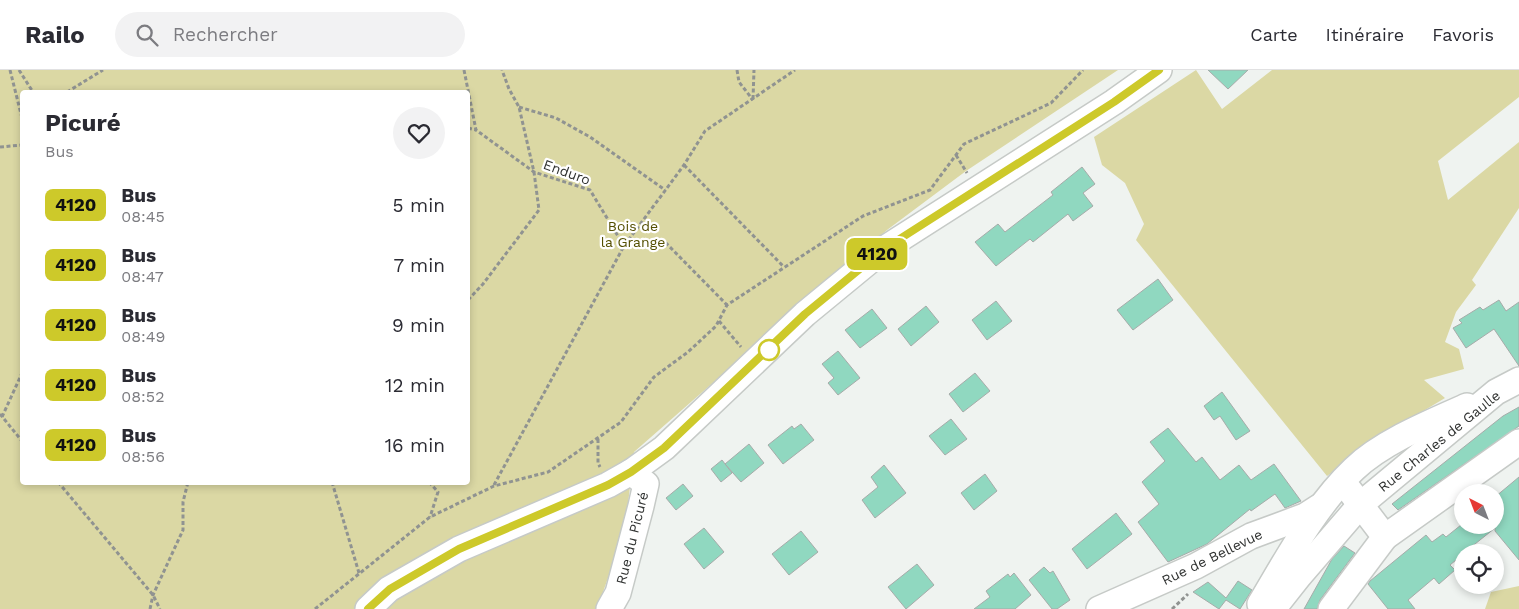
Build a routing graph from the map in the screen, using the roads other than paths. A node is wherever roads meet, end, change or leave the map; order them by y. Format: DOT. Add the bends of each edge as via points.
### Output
graph roads {
  1 [pos="1159,70"];
  2 [pos="1519,380"];
  3 [pos="1496,392"];
  4 [pos="1519,442"];
  5 [pos="631,472"];
  6 [pos="1342,482"];
  7 [pos="1324,505"];
  8 [pos="1354,513"];
  9 [pos="1385,537"];
  10 [pos="368,609"];
  11 [pos="609,609"];
  12 [pos="1099,609"];
  13 [pos="1257,609"];
  14 [pos="1273,609"];
  15 [pos="1331,609"];
  1 -- 5 [label="street" via="884,249 805,314 664,448"];
  2 -- 3 [label="street, Rue Charles de Gaulle"];
  3 -- 6 [label="street" via="1425,424 1386,446 1354,468"];
  3 -- 8 [label="street, Rue Charles de Gaulle"];
  4 -- 9 [label="street"];
  5 -- 10 [label="street" via="459,549 390,589"];
  5 -- 11 [label="street, Rue du Picuré" via="646,484 618,593"];
  6 -- 7 [label="street"];
  6 -- 8 [label="street"];
  7 -- 8 [label="street"];
  7 -- 12 [label="street, Rue de Bellevue"];
  7 -- 13 [label="street" via="1298,540"];
  8 -- 9 [label="street"];
  8 -- 14 [label="street, Rue Charles de Gaulle"];
  9 -- 15 [label="street"];
}
